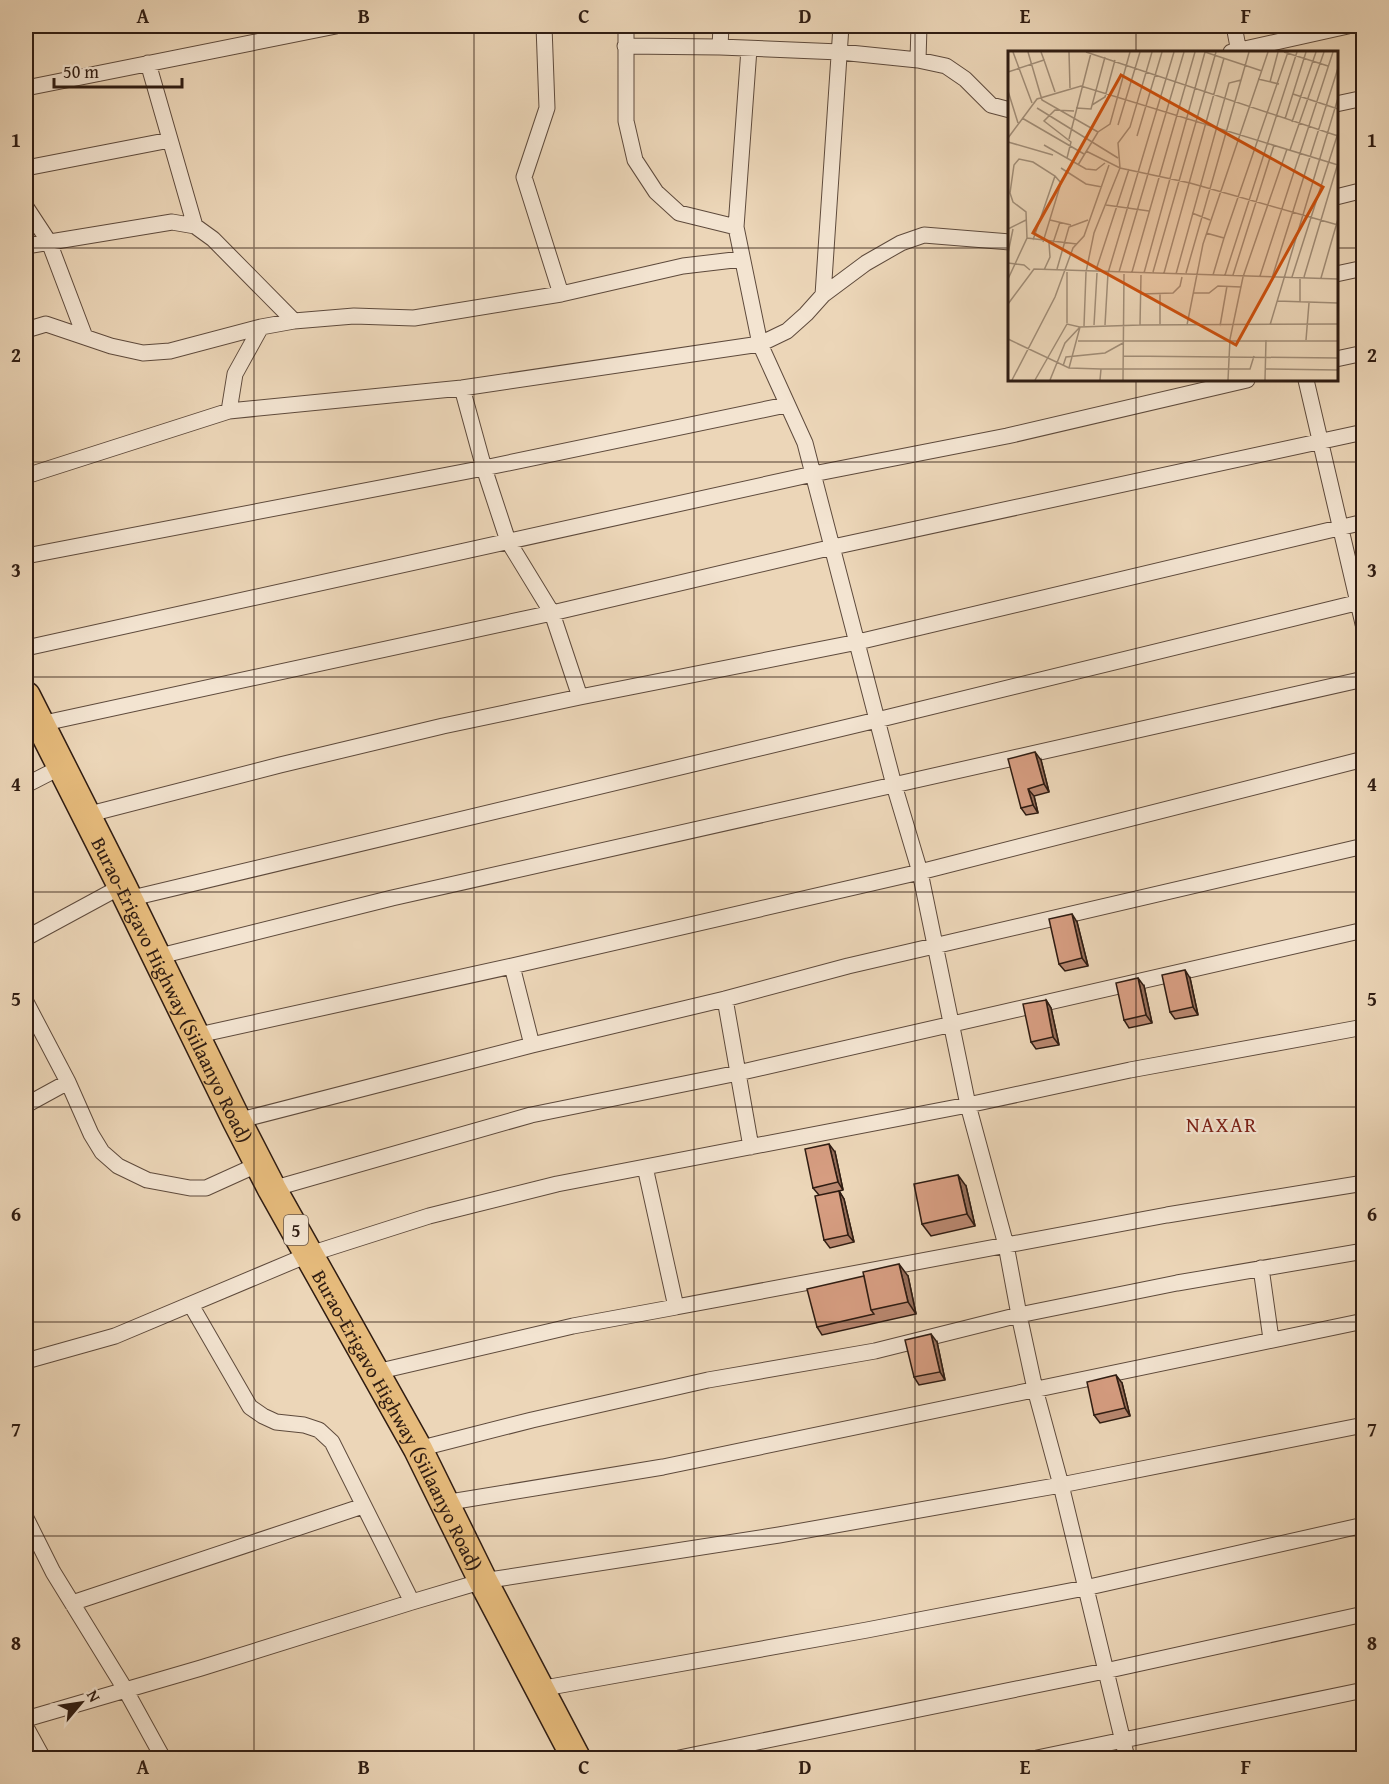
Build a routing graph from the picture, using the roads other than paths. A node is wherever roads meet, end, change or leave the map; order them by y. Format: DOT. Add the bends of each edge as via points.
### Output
graph roads {
  1 [pos="336,26"];
  2 [pos="544,26"];
  3 [pos="626,26"];
  4 [pos="721,26"];
  5 [pos="841,26"];
  6 [pos="919,26"];
  7 [pos="1234,26"];
  8 [pos="1348,26"];
  9 [pos="625,46"];
  10 [pos="720,47"];
  11 [pos="749,49"];
  12 [pos="1236,51"];
  13 [pos="1240,51"];
  14 [pos="840,52"];
  15 [pos="918,60"];
  16 [pos="148,63"];
  17 [pos="26,88"];
  18 [pos="1364,98"];
  19 [pos="1338,104"];
  20 [pos="1008,109"];
  21 [pos="170,140"];
  22 [pos="26,168"];
  23 [pos="1364,190"];
  24 [pos="1338,196"];
  25 [pos="26,207"];
  26 [pos="195,226"];
  27 [pos="736,226"];
  28 [pos="49,242"];
  29 [pos="1008,242"];
  30 [pos="26,246"];
  31 [pos="741,259"];
  32 [pos="1364,268"];
  33 [pos="1338,274"];
  34 [pos="561,294"];
  35 [pos="823,295"];
  36 [pos="294,321"];
  37 [pos="261,327"];
  38 [pos="26,330"];
  39 [pos="85,337"];
  40 [pos="760,344"];
  41 [pos="1364,353"];
  42 [pos="1338,359"];
  43 [pos="1243,381"];
  44 [pos="1306,381"];
  45 [pos="462,388"];
  46 [pos="786,405"];
  47 [pos="230,411"];
  48 [pos="1364,432"];
  49 [pos="1321,441"];
  50 [pos="484,468"];
  51 [pos="813,474"];
  52 [pos="26,476"];
  53 [pos="1364,522"];
  54 [pos="1340,527"];
  55 [pos="508,541"];
  56 [pos="833,547"];
  57 [pos="26,556"];
  58 [pos="1360,602"];
  59 [pos="552,613"];
  60 [pos="1364,628"];
  61 [pos="858,642"];
  62 [pos="26,648"];
  63 [pos="1364,679"];
  64 [pos="26,696"];
  65 [pos="580,697"];
  66 [pos="877,720"];
  67 [pos="40,724"];
  68 [pos="1364,759"];
  69 [pos="61,767"];
  70 [pos="26,785"];
  71 [pos="894,785"];
  72 [pos="86,815"];
  73 [pos="1364,846"];
  74 [pos="920,872"];
  75 [pos="125,893"];
  76 [pos="1364,930"];
  77 [pos="26,938"];
  78 [pos="936,946"];
  79 [pos="156,957"];
  80 [pos="512,966"];
  81 [pos="725,999"];
  82 [pos="26,1002"];
  83 [pos="951,1024"];
  84 [pos="1364,1027"];
  85 [pos="194,1036"];
  86 [pos="532,1045"];
  87 [pos="738,1073"];
  88 [pos="68,1082"];
  89 [pos="26,1104"];
  90 [pos="968,1105"];
  91 [pos="237,1121"];
  92 [pos="751,1148"];
  93 [pos="645,1167"];
  94 [pos="266,1176"];
  95 [pos="1364,1183"];
  96 [pos="1006,1245"];
  97 [pos="1364,1251"];
  98 [pos="310,1254"];
  99 [pos="1261,1268"];
  100 [pos="191,1305"];
  101 [pos="676,1307"];
  102 [pos="1019,1315"];
  103 [pos="1364,1321"];
  104 [pos="1271,1339"];
  105 [pos="26,1361"];
  106 [pos="376,1372"];
  107 [pos="1035,1389"];
  108 [pos="1364,1425"];
  109 [pos="418,1449"];
  110 [pos="1061,1485"];
  111 [pos="444,1503"];
  112 [pos="363,1506"];
  113 [pos="26,1518"];
  114 [pos="1364,1525"];
  115 [pos="483,1581"];
  116 [pos="1085,1588"];
  117 [pos="412,1602"];
  118 [pos="72,1603"];
  119 [pos="1364,1614"];
  120 [pos="1105,1671"];
  121 [pos="125,1689"];
  122 [pos="539,1689"];
  123 [pos="1364,1690"];
  124 [pos="26,1719"];
  125 [pos="26,1727"];
  126 [pos="1122,1740"];
  127 [pos="43,1758"];
  128 [pos="163,1758"];
  129 [pos="576,1758"];
  130 [pos="679,1758"];
  131 [pos="1037,1758"];
  132 [pos="1127,1758"];
  1 -- 16 [label="street"];
  2 -- 34 [label="street" via="547,108 524,177"];
  3 -- 9 [label="street"];
  4 -- 10 [label="street"];
  5 -- 14 [label="street"];
  6 -- 15 [label="street"];
  7 -- 12 [label="street"];
  8 -- 13 [label="street"];
  9 -- 10 [label="street"];
  9 -- 27 [label="street" via="626,121 635,159 656,192 679,213"];
  10 -- 11 [label="street"];
  11 -- 14 [label="street"];
  11 -- 27 [label="street"];
  14 -- 15 [label="street"];
  14 -- 35 [label="street"];
  15 -- 20 [label="street" via="946,66 991,105"];
  16 -- 17 [label="street"];
  16 -- 21 [label="street"];
  18 -- 19 [label="street"];
  21 -- 22 [label="street"];
  21 -- 26 [label="street"];
  23 -- 24 [label="street"];
  25 -- 28 [label="street"];
  26 -- 28 [label="street" via="172,222"];
  26 -- 36 [label="street" via="213,239"];
  27 -- 31 [label="street"];
  28 -- 30 [label="street"];
  28 -- 39 [label="street"];
  29 -- 35 [label="street" via="924,236 901,243 866,263"];
  31 -- 34 [label="street" via="683,266"];
  31 -- 40 [label="street"];
  32 -- 33 [label="street"];
  34 -- 36 [label="street" via="414,318 354,316"];
  35 -- 40 [label="street" via="787,331"];
  36 -- 37 [label="street"];
  37 -- 39 [label="street" via="170,351 143,353"];
  37 -- 47 [label="street" via="235,374"];
  38 -- 39 [label="street" via="46,324"];
  40 -- 45 [label="street"];
  40 -- 46 [label="street"];
  41 -- 42 [label="street"];
  43 -- 51 [label="street" via="1007,436"];
  44 -- 49 [label="street"];
  45 -- 47 [label="street"];
  45 -- 50 [label="street"];
  46 -- 50 [label="street"];
  46 -- 51 [label="street" via="805,443"];
  47 -- 52 [label="street"];
  48 -- 49 [label="street"];
  49 -- 54 [label="street"];
  49 -- 56 [label="street"];
  50 -- 55 [label="street"];
  50 -- 57 [label="street"];
  51 -- 55 [label="street"];
  51 -- 56 [label="street"];
  53 -- 54 [label="street"];
  54 -- 58 [label="street"];
  54 -- 61 [label="street"];
  55 -- 59 [label="street"];
  55 -- 62 [label="street"];
  56 -- 59 [label="street"];
  56 -- 61 [label="street"];
  58 -- 60 [label="street"];
  58 -- 66 [label="street"];
  59 -- 65 [label="street"];
  59 -- 67 [label="street"];
  61 -- 65 [label="street"];
  61 -- 66 [label="street"];
  63 -- 71 [label="street"];
  64 -- 67 [label="highway, Burao-Erigavo Highway (Siilaanyo Road) / 5"];
  65 -- 72 [label="street" via="292,762"];
  66 -- 71 [label="street"];
  66 -- 75 [label="street"];
  67 -- 69 [label="highway, Burao-Erigavo Highway (Siilaanyo Road) / 5"];
  68 -- 74 [label="street"];
  69 -- 70 [label="street"];
  69 -- 72 [label="highway, Burao-Erigavo Highway (Siilaanyo Road) / 5"];
  71 -- 74 [label="street"];
  71 -- 79 [label="street" via="404,895"];
  72 -- 75 [label="highway, Burao-Erigavo Highway (Siilaanyo Road) / 5"];
  73 -- 78 [label="street"];
  74 -- 78 [label="street"];
  74 -- 80 [label="street"];
  75 -- 77 [label="street"];
  75 -- 79 [label="highway, Burao-Erigavo Highway (Siilaanyo Road) / 5"];
  76 -- 83 [label="street"];
  78 -- 81 [label="street"];
  78 -- 83 [label="street"];
  79 -- 85 [label="highway, Burao-Erigavo Highway (Siilaanyo Road) / 5"];
  80 -- 85 [label="street"];
  80 -- 86 [label="street"];
  81 -- 86 [label="street"];
  81 -- 87 [label="street"];
  82 -- 88 [label="street"];
  83 -- 87 [label="street"];
  83 -- 90 [label="street"];
  84 -- 90 [label="street" via="1130,1070"];
  85 -- 91 [label="highway, Burao-Erigavo Highway (Siilaanyo Road) / 5"];
  86 -- 91 [label="street"];
  87 -- 92 [label="street"];
  87 -- 94 [label="street" via="531,1115"];
  88 -- 89 [label="street"];
  88 -- 94 [label="street" via="91,1134 102,1152 118,1166 147,1179 190,1188"];
  90 -- 92 [label="street"];
  90 -- 96 [label="street"];
  91 -- 94 [label="highway, Burao-Erigavo Highway (Siilaanyo Road) / 5"];
  92 -- 93 [label="street"];
  93 -- 98 [label="street" via="440,1213"];
  93 -- 101 [label="street"];
  94 -- 98 [label="highway, Burao-Erigavo Highway (Siilaanyo Road) / 5"];
  95 -- 96 [label="street"];
  96 -- 101 [label="street"];
  96 -- 102 [label="street"];
  97 -- 99 [label="street"];
  98 -- 100 [label="street"];
  98 -- 106 [label="highway, Burao-Erigavo Highway (Siilaanyo Road) / 5"];
  99 -- 102 [label="street"];
  99 -- 104 [label="street"];
  100 -- 105 [label="street" via="115,1336"];
  100 -- 112 [label="street" via="250,1407 276,1422 319,1430 332,1442"];
  101 -- 106 [label="street" via="573,1326"];
  102 -- 107 [label="street"];
  102 -- 109 [label="street" via="874,1351 708,1380"];
  103 -- 104 [label="street"];
  104 -- 107 [label="street"];
  106 -- 109 [label="highway, Burao-Erigavo Highway (Siilaanyo Road) / 5"];
  107 -- 110 [label="street"];
  107 -- 111 [label="street" via="663,1467"];
  108 -- 110 [label="street"];
  109 -- 111 [label="highway, Burao-Erigavo Highway (Siilaanyo Road) / 5"];
  110 -- 115 [label="street"];
  110 -- 116 [label="street"];
  111 -- 115 [label="highway, Burao-Erigavo Highway (Siilaanyo Road) / 5"];
  112 -- 117 [label="street"];
  112 -- 118 [label="street"];
  113 -- 118 [label="street"];
  114 -- 116 [label="street"];
  115 -- 117 [label="street"];
  115 -- 122 [label="highway, Burao-Erigavo Highway (Siilaanyo Road) / 5"];
  116 -- 120 [label="street"];
  116 -- 122 [label="street"];
  117 -- 121 [label="street"];
  118 -- 121 [label="street"];
  119 -- 120 [label="street"];
  120 -- 126 [label="street"];
  120 -- 130 [label="street"];
  121 -- 124 [label="street"];
  121 -- 128 [label="street"];
  122 -- 129 [label="highway, Burao-Erigavo Highway (Siilaanyo Road) / 5"];
  123 -- 126 [label="street"];
  125 -- 127 [label="street"];
  126 -- 131 [label="street"];
  126 -- 132 [label="street"];
}
